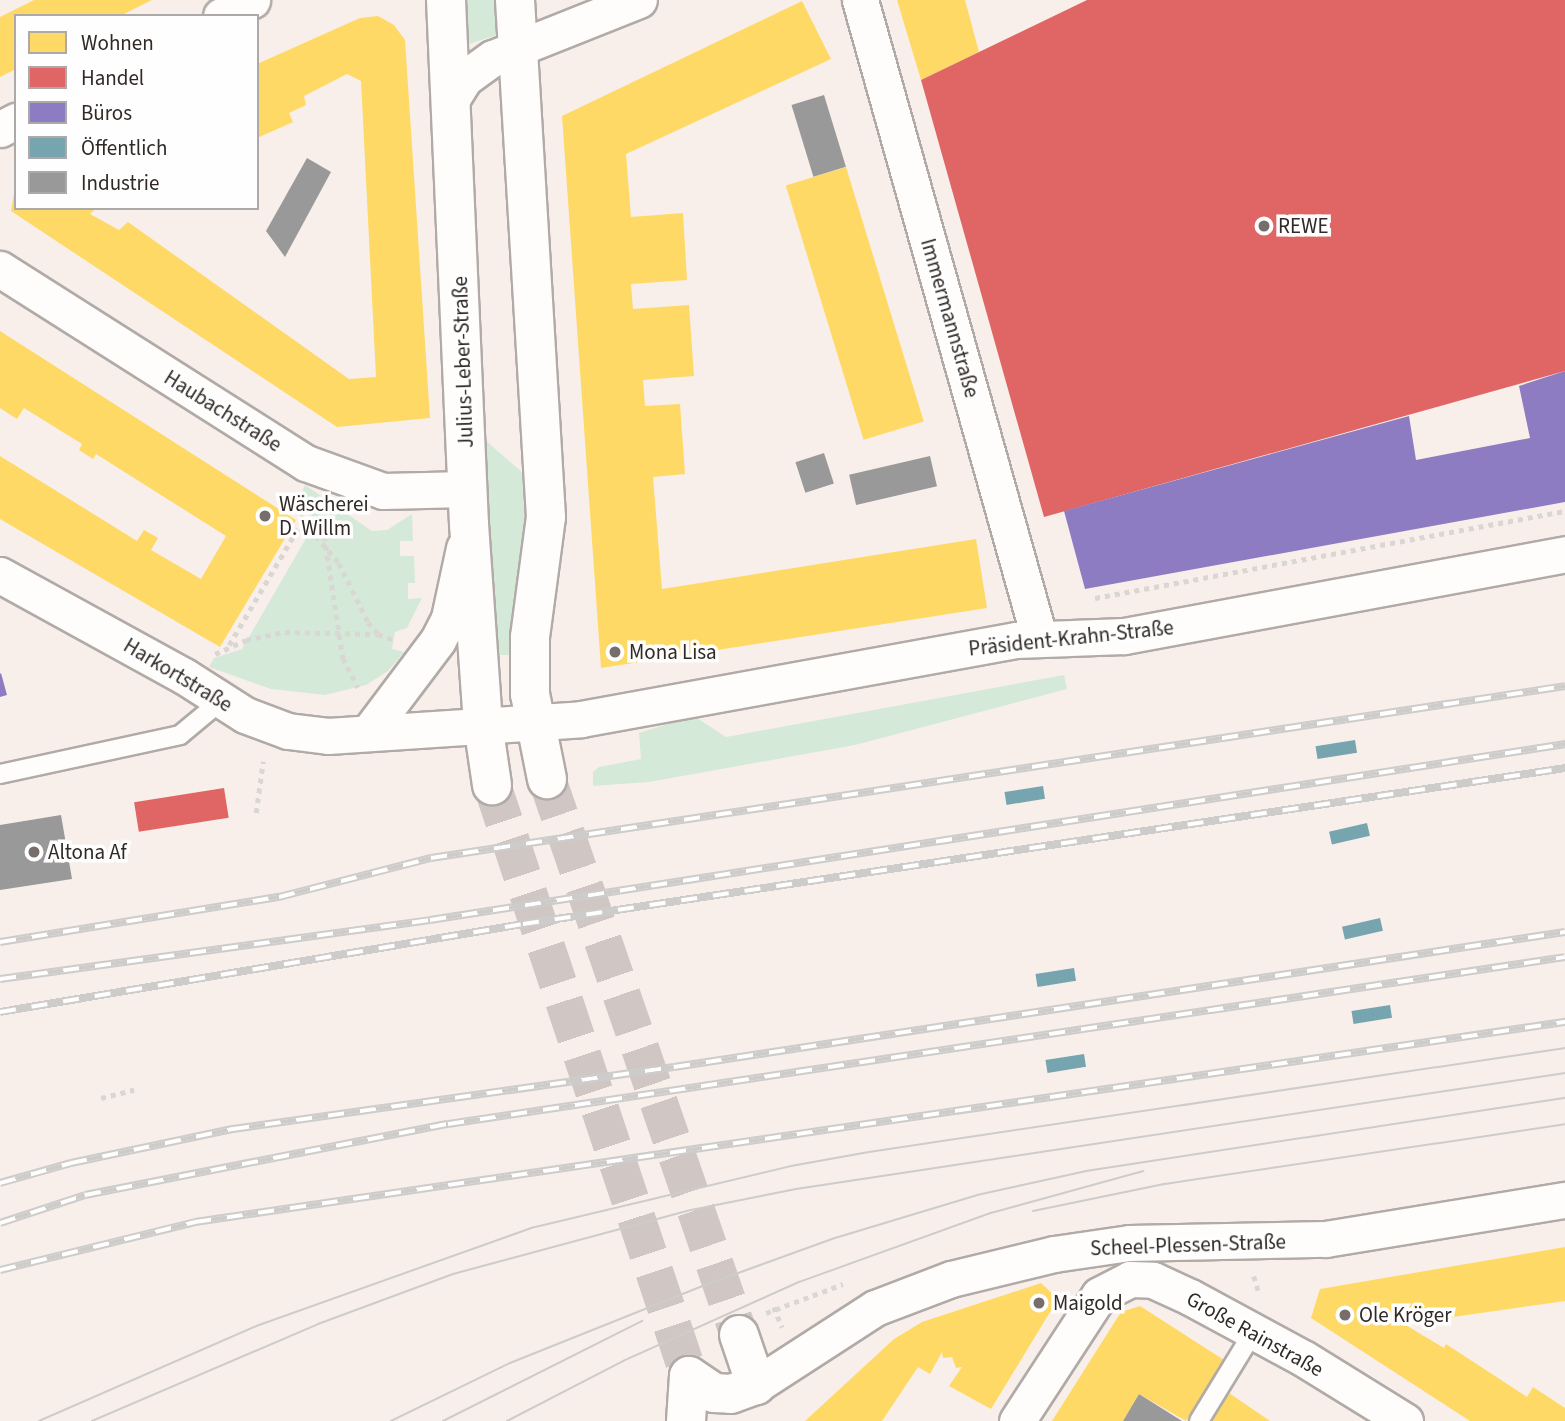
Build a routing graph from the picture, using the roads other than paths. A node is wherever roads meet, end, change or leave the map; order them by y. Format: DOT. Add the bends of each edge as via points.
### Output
graph roads {
  1 [pos="252,0"];
  2 [pos="446,0"];
  3 [pos="514,0"];
  4 [pos="639,0"];
  5 [pos="860,0"];
  6 [pos="225,14"];
  7 [pos="518,47"];
  8 [pos="453,97"];
  9 [pos="0,269"];
  10 [pos="468,507"];
  11 [pos="1565,554"];
  12 [pos="0,575"];
  13 [pos="1039,637"];
  14 [pos="222,700"];
  15 [pos="534,723"];
  16 [pos="483,724"];
  17 [pos="368,733"];
  18 [pos="0,774"];
  19 [pos="547,779"];
  20 [pos="492,785"];
  21 [pos="1565,1200"];
  22 [pos="1254,1331"];
  23 [pos="739,1335"];
  24 [pos="756,1385"];
  25 [pos="686,1421"];
  26 [pos="714,1421"];
  27 [pos="1017,1421"];
  28 [pos="1199,1421"];
  29 [pos="1405,1421"];
  1 -- 6 [label="street"];
  2 -- 8 [label="main road, Julius-Leber-Straße"];
  3 -- 7 [label="main road"];
  4 -- 7 [label="street"];
  5 -- 13 [label="street, Immermannstraße"];
  7 -- 8 [label="street" via="479,67"];
  7 -- 15 [label="main road" via="546,517 530,637"];
  8 -- 10 [label="main road, Julius-Leber-Straße"];
  9 -- 10 [label="street, Haubachstraße" via="311,466 383,491"];
  10 -- 16 [label="main road, Julius-Leber-Straße"];
  10 -- 17 [label="street" via="449,618 427,657"];
  11 -- 13 [label="street, Präsident-Krahn-Straße" via="1124,636"];
  12 -- 14 [label="street, Harkortstraße"];
  13 -- 15 [label="street, Präsident-Krahn-Straße" via="581,719"];
  14 -- 17 [label="street, Harkortstraße" via="268,725 328,736"];
  14 -- 18 [label="lane" via="180,735"];
  15 -- 16 [label="street, Präsident-Krahn-Straße"];
  15 -- 19 [label="main road"];
  16 -- 17 [label="street, Harkortstraße"];
  16 -- 20 [label="main road, Julius-Leber-Straße"];
  21 -- 24 [label="street, Scheel-Plessen-Straße" via="1326,1239 1129,1243 1043,1256 951,1279 875,1308"];
  22 -- 27 [label="street, Große Rainstraße" via="1153,1280 1121,1281 1099,1295"];
  22 -- 28 [label="lane"];
  22 -- 29 [label="street, Große Rainstraße"];
  23 -- 24 [label="main road"];
  24 -- 25 [label="main road" via="731,1394 714,1393 689,1376"];
  24 -- 26 [label="main road"];
}
